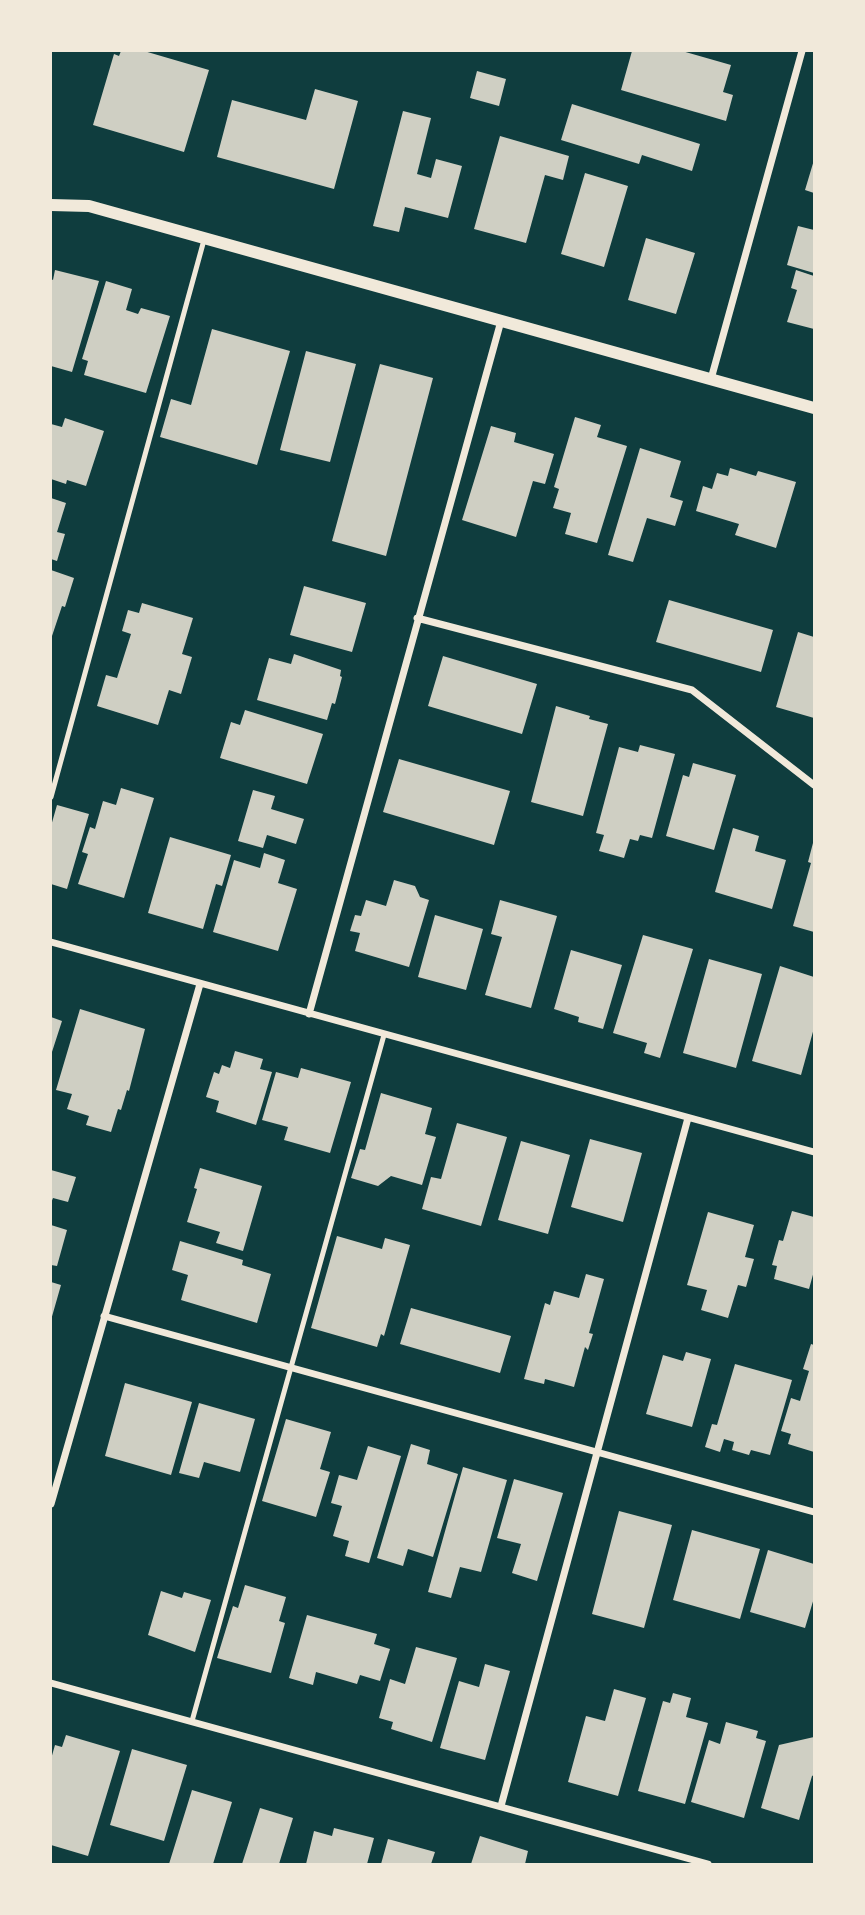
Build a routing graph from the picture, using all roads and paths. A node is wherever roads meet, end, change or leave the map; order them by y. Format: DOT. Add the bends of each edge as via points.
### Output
graph roads {
  1 [pos="802,51"];
  2 [pos="51,205"];
  3 [pos="204,238"];
  4 [pos="501,321"];
  5 [pos="711,379"];
  6 [pos="814,408"];
  7 [pos="417,618"];
  8 [pos="814,785"];
  9 [pos="51,797"];
  10 [pos="51,942"];
  11 [pos="200,984"];
  12 [pos="309,1014"];
  13 [pos="384,1035"];
  14 [pos="688,1118"];
  15 [pos="814,1153"];
  16 [pos="104,1316"];
  17 [pos="291,1368"];
  18 [pos="597,1452"];
  19 [pos="51,1504"];
  20 [pos="814,1512"];
  21 [pos="51,1683"];
  22 [pos="192,1721"];
  23 [pos="501,1806"];
  24 [pos="708,1864"];
  1 -- 5 [label="street"];
  2 -- 3 [label="street" via="89,206"];
  3 -- 4 [label="street"];
  3 -- 9 [label="lane"];
  4 -- 5 [label="street"];
  4 -- 7 [label="street"];
  5 -- 6 [label="street"];
  7 -- 8 [label="street" via="692,690"];
  7 -- 12 [label="street"];
  10 -- 11 [label="street"];
  11 -- 12 [label="street"];
  11 -- 16 [label="street"];
  12 -- 13 [label="street"];
  13 -- 14 [label="street"];
  13 -- 17 [label="lane"];
  14 -- 15 [label="street"];
  14 -- 18 [label="street"];
  16 -- 17 [label="street"];
  16 -- 19 [label="street"];
  17 -- 18 [label="street"];
  17 -- 22 [label="lane"];
  18 -- 20 [label="street"];
  18 -- 23 [label="street"];
  21 -- 22 [label="street"];
  22 -- 23 [label="street"];
  23 -- 24 [label="street"];
}
